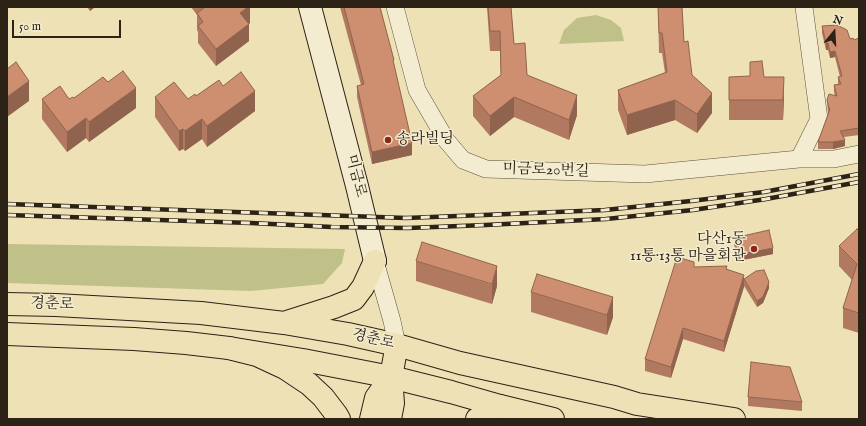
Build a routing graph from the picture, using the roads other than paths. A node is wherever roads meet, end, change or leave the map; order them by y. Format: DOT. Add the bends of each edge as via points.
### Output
graph roads {
  1 [pos="310,7"];
  2 [pos="395,7"];
  3 [pos="804,7"];
  4 [pos="859,154"];
  5 [pos="799,159"];
  6 [pos="375,261"];
  7 [pos="7,304"];
  8 [pos="284,323"];
  9 [pos="7,334"];
  10 [pos="396,345"];
  11 [pos="229,348"];
  12 [pos="391,377"];
  13 [pos="500,406"];
  14 [pos="339,419"];
  15 [pos="371,419"];
  16 [pos="390,419"];
  17 [pos="477,419"];
  18 [pos="553,419"];
  19 [pos="734,419"];
  1 -- 6 [label="street, 미금로" via="358,186"];
  2 -- 5 [label="street, 미금로20번길" via="417,90 446,140 463,160 486,169 645,174"];
  3 -- 5 [label="street" via="819,119"];
  4 -- 5 [label="street, 미금로20번길" via="834,159"];
  6 -- 8 [label="main road" via="363,287 354,299"];
  6 -- 10 [label="street, 미금로"];
  7 -- 8 [label="main road, 경춘로" via="201,313"];
  8 -- 10 [label="main road, 경춘로"];
  9 -- 11 [label="main road, 경춘로" via="134,339"];
  10 -- 12 [label="main road"];
  10 -- 19 [label="main road, 경춘로" via="460,363 637,404"];
  11 -- 12 [label="main road, 경춘로"];
  11 -- 14 [label="main road" via="285,368 323,397"];
  12 -- 13 [label="main road, 경춘로"];
  12 -- 15 [label="main road" via="376,398"];
  12 -- 16 [label="main road" via="393,403"];
  13 -- 17 [label="main road"];
  13 -- 18 [label="main road, 경춘로"];
}
